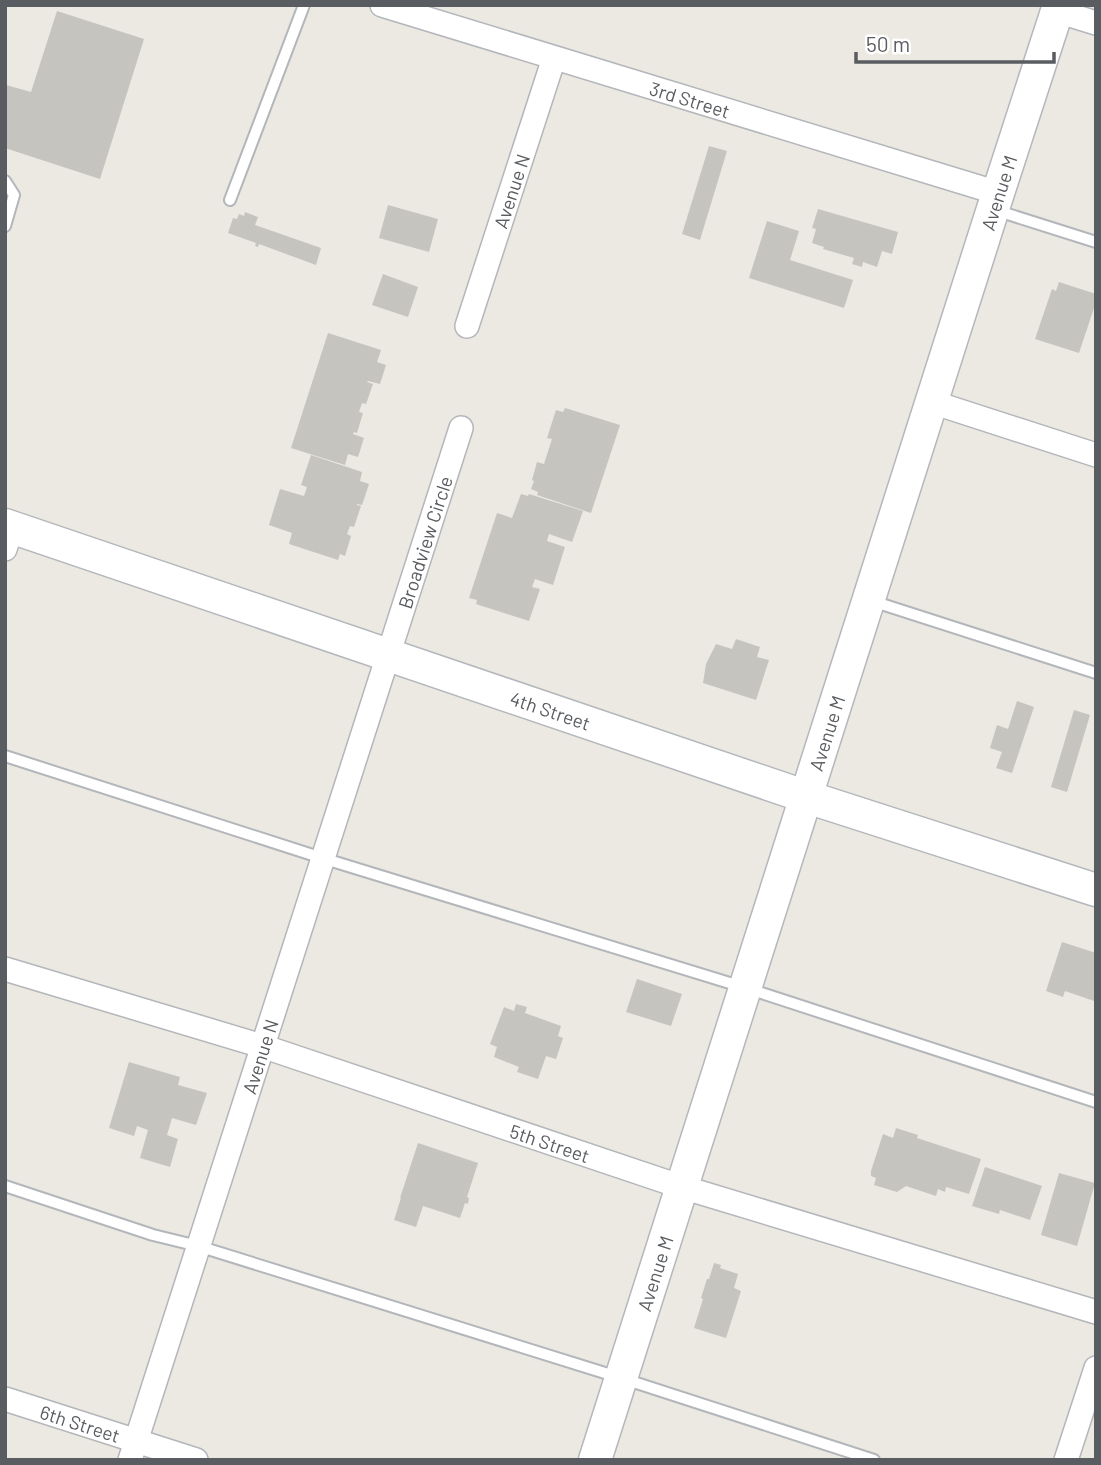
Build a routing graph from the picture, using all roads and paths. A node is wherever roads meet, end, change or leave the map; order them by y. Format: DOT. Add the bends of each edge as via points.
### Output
graph roads {
  1 [pos="303,5"];
  2 [pos="382,5"];
  3 [pos="1058,8"];
  4 [pos="1096,23"];
  5 [pos="554,58"];
  6 [pos="5,181"];
  7 [pos="230,200"];
  8 [pos="995,201"];
  9 [pos="5,226"];
  10 [pos="1096,242"];
  11 [pos="467,327"];
  12 [pos="932,402"];
  13 [pos="461,428"];
  14 [pos="1096,455"];
  15 [pos="7,534"];
  16 [pos="869,600"];
  17 [pos="387,655"];
  18 [pos="1096,673"];
  19 [pos="5,756"];
  20 [pos="807,797"];
  21 [pos="322,858"];
  22 [pos="1096,890"];
  23 [pos="5,969"];
  24 [pos="746,988"];
  25 [pos="262,1046"];
  26 [pos="1096,1102"];
  27 [pos="5,1186"];
  28 [pos="682,1187"];
  29 [pos="198,1246"];
  30 [pos="1096,1312"];
  31 [pos="1096,1368"];
  32 [pos="621,1378"];
  33 [pos="5,1399"];
  34 [pos="133,1450"];
  35 [pos="196,1460"];
  36 [pos="595,1460"];
  37 [pos="874,1460"];
  38 [pos="1066,1460"];
  1 -- 7 [label="lane"];
  2 -- 5 [label="street, 3rd Street"];
  3 -- 4 [label="street"];
  3 -- 8 [label="street, Avenue M"];
  5 -- 8 [label="street, 3rd Street"];
  5 -- 11 [label="street, Avenue N"];
  6 -- 9 [label="lane" via="14,195"];
  8 -- 10 [label="lane"];
  8 -- 12 [label="street, Avenue M"];
  12 -- 14 [label="street"];
  12 -- 16 [label="street, Avenue M"];
  13 -- 17 [label="street, Broadview Circle"];
  15 -- 17 [label="street, 4th Street"];
  16 -- 18 [label="lane"];
  16 -- 20 [label="street, Avenue M"];
  17 -- 20 [label="street, 4th Street"];
  17 -- 21 [label="street, Avenue N"];
  19 -- 21 [label="lane"];
  20 -- 22 [label="street, 4th Street"];
  20 -- 24 [label="street, Avenue M"];
  21 -- 24 [label="lane"];
  21 -- 25 [label="street, Avenue N"];
  23 -- 25 [label="street, 5th Street"];
  24 -- 26 [label="lane"];
  24 -- 28 [label="street, Avenue M"];
  25 -- 28 [label="street, 5th Street"];
  25 -- 29 [label="street, Avenue N"];
  27 -- 29 [label="lane"];
  28 -- 30 [label="street, 5th Street"];
  28 -- 32 [label="street, Avenue M"];
  29 -- 32 [label="lane"];
  29 -- 34 [label="street, Avenue N"];
  31 -- 38 [label="street"];
  32 -- 36 [label="street, Avenue M"];
  32 -- 37 [label="lane"];
  33 -- 34 [label="street, 6th Street"];
  34 -- 35 [label="street, 6th Street"];
}
